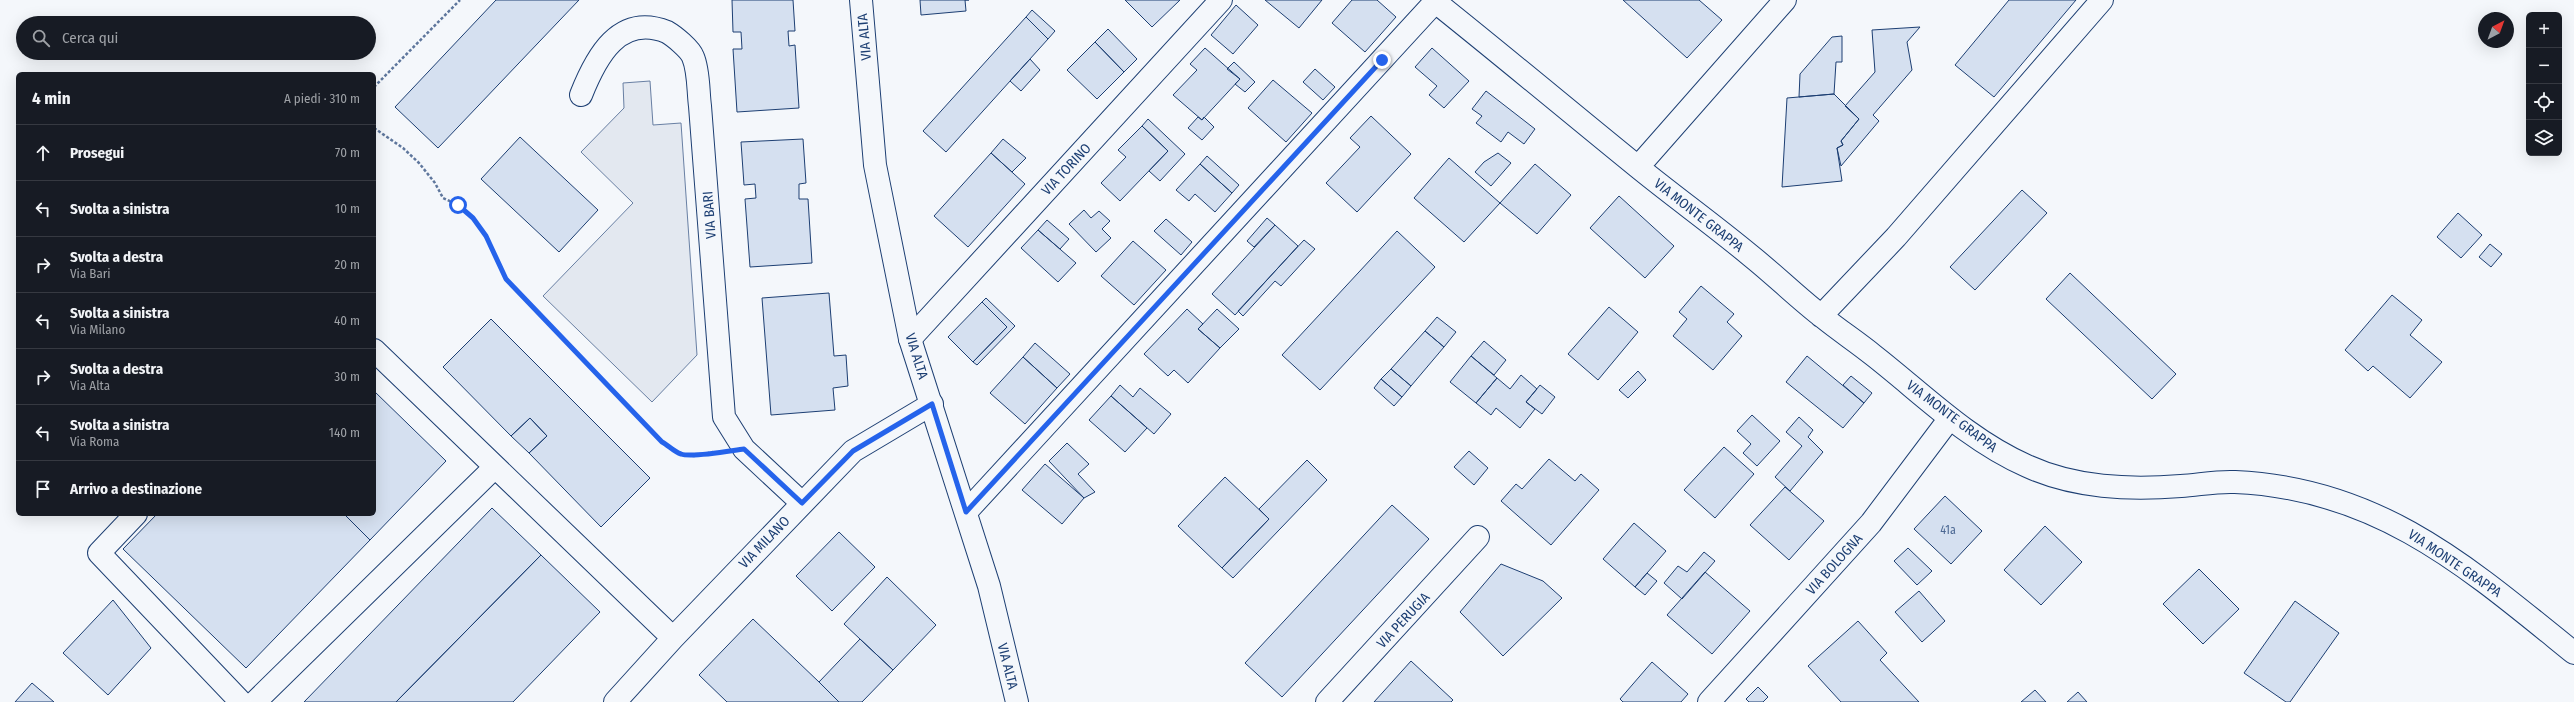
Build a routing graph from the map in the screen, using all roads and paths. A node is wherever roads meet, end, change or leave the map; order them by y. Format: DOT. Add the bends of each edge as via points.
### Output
graph roads {
  1 [pos="460,0"];
  2 [pos="861,0"];
  3 [pos="1221,0"];
  4 [pos="1785,0"];
  5 [pos="2102,0"];
  6 [pos="1434,1"];
  7 [pos="376,85"];
  8 [pos="581,95"];
  9 [pos="376,129"];
  10 [pos="1638,167"];
  11 [pos="1821,316"];
  12 [pos="910,339"];
  13 [pos="376,352"];
  14 [pos="932,404"];
  15 [pos="1950,418"];
  16 [pos="744,449"];
  17 [pos="496,467"];
  18 [pos="802,503"];
  19 [pos="966,512"];
  20 [pos="134,516"];
  21 [pos="1478,537"];
  22 [pos="673,638"];
  23 [pos="2574,654"];
  24 [pos="241,702"];
  25 [pos="255,702"];
  26 [pos="615,702"];
  27 [pos="1017,702"];
  28 [pos="1327,702"];
  29 [pos="1709,702"];
  1 -- 7 [label="path"];
  2 -- 12 [label="street, VIA ALTA" via="875,165"];
  3 -- 12 [label="street, VIA TORINO"];
  4 -- 10 [label="street"];
  5 -- 11 [label="street" via="1896,238"];
  6 -- 10 [label="street, VIA MONTE GRAPPA"];
  6 -- 19 [label="street"];
  8 -- 16 [label="street, VIA BARI" via="592,67 611,41 635,27 654,28 672,34 693,56 700,106 724,417"];
  9 -- 16 [label="path" via="403,148 418,163 435,183 443,198 458,205 473,218 486,236 506,279 662,442 680,454 694,456"];
  10 -- 11 [label="street, VIA MONTE GRAPPA" via="1751,256"];
  11 -- 15 [label="street, VIA MONTE GRAPPA"];
  12 -- 14 [label="street, VIA ALTA"];
  13 -- 17 [label="street"];
  14 -- 18 [label="street, VIA MILANO" via="853,451"];
  14 -- 19 [label="street, VIA ALTA"];
  15 -- 23 [label="street, VIA MONTE GRAPPA" via="1987,445 2028,467 2073,483 2178,487 2233,482 2282,487 2328,498 2379,515 2426,540 2477,574"];
  15 -- 29 [label="street, VIA BOLOGNA" via="1871,523"];
  16 -- 18 [label="street, VIA BARI"];
  17 -- 22 [label="street"];
  17 -- 25 [label="street"];
  18 -- 22 [label="street, VIA MILANO"];
  19 -- 27 [label="street, VIA ALTA" via="989,586"];
  20 -- 24 [label="street" via="99,553"];
  21 -- 28 [label="street, VIA PERUGIA"];
  22 -- 26 [label="street, VIA MILANO"];
}
